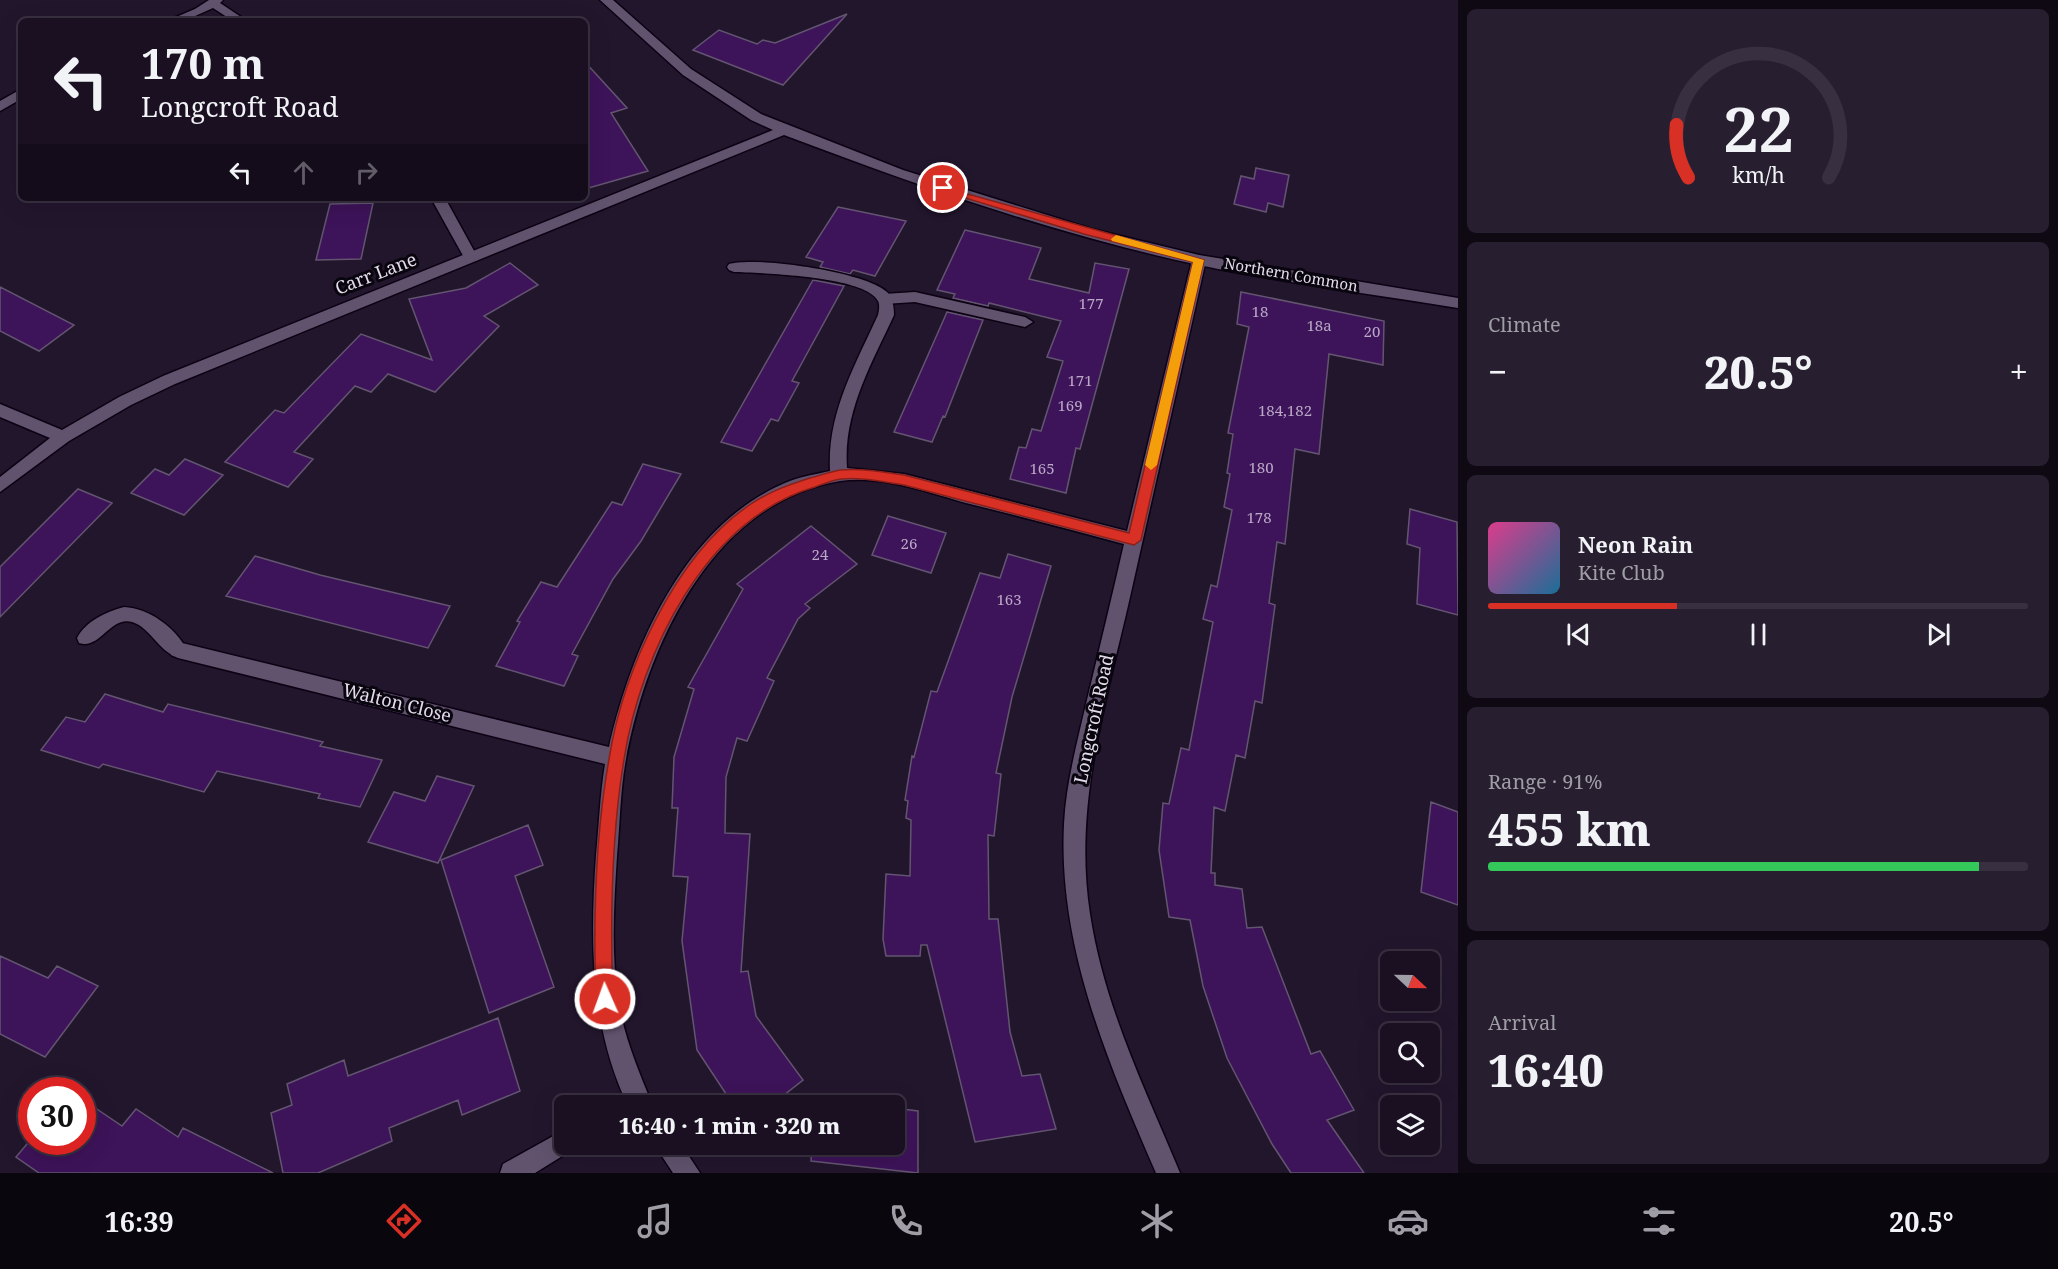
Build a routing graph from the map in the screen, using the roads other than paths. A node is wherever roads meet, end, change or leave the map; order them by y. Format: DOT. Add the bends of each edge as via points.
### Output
graph roads {
  1 [pos="606,0"];
  2 [pos="215,2"];
  3 [pos="180,18"];
  4 [pos="237,18"];
  5 [pos="18,95"];
  6 [pos="0,107"];
  7 [pos="784,130"];
  8 [pos="439,201"];
  9 [pos="471,258"];
  10 [pos="1198,260"];
  11 [pos="734,267"];
  12 [pos="884,299"];
  13 [pos="1458,303"];
  14 [pos="1025,322"];
  15 [pos="0,410"];
  16 [pos="63,437"];
  17 [pos="839,475"];
  18 [pos="0,486"];
  19 [pos="1134,540"];
  20 [pos="86,638"];
  21 [pos="616,758"];
  22 [pos="632,1095"];
  23 [pos="554,1148"];
  24 [pos="674,1155"];
  25 [pos="512,1173"];
  26 [pos="688,1173"];
  27 [pos="1168,1173"];
  1 -- 7 [label="street, Northern Common" via="687,72"];
  2 -- 3 [label="street"];
  2 -- 4 [label="street"];
  5 -- 6 [label="street"];
  7 -- 9 [label="street, Carr Lane"];
  7 -- 10 [label="street, Northern Common" via="988,202"];
  8 -- 9 [label="street"];
  9 -- 16 [label="street, Carr Lane" via="201,366 125,400"];
  10 -- 13 [label="street, Northern Common"];
  10 -- 19 [label="street, Longcroft Road"];
  11 -- 12 [label="street" via="805,271 862,285"];
  12 -- 14 [label="street" via="915,297"];
  12 -- 17 [label="street" via="886,315 838,426"];
  15 -- 16 [label="street"];
  16 -- 18 [label="street, Carr Lane"];
  17 -- 19 [label="street" via="866,474 904,480"];
  17 -- 21 [label="street" via="784,491 753,510 726,532 700,563 670,608 648,652 628,706"];
  19 -- 27 [label="street, Longcroft Road" via="1081,770 1074,824 1076,876 1083,939 1100,1003"];
  20 -- 21 [label="street, Walton Close" via="104,620 121,613 138,615 160,630 178,650"];
  21 -- 22 [label="street" via="602,927 605,999"];
  23 -- 25 [label="street"];
  24 -- 26 [label="street"];
}
